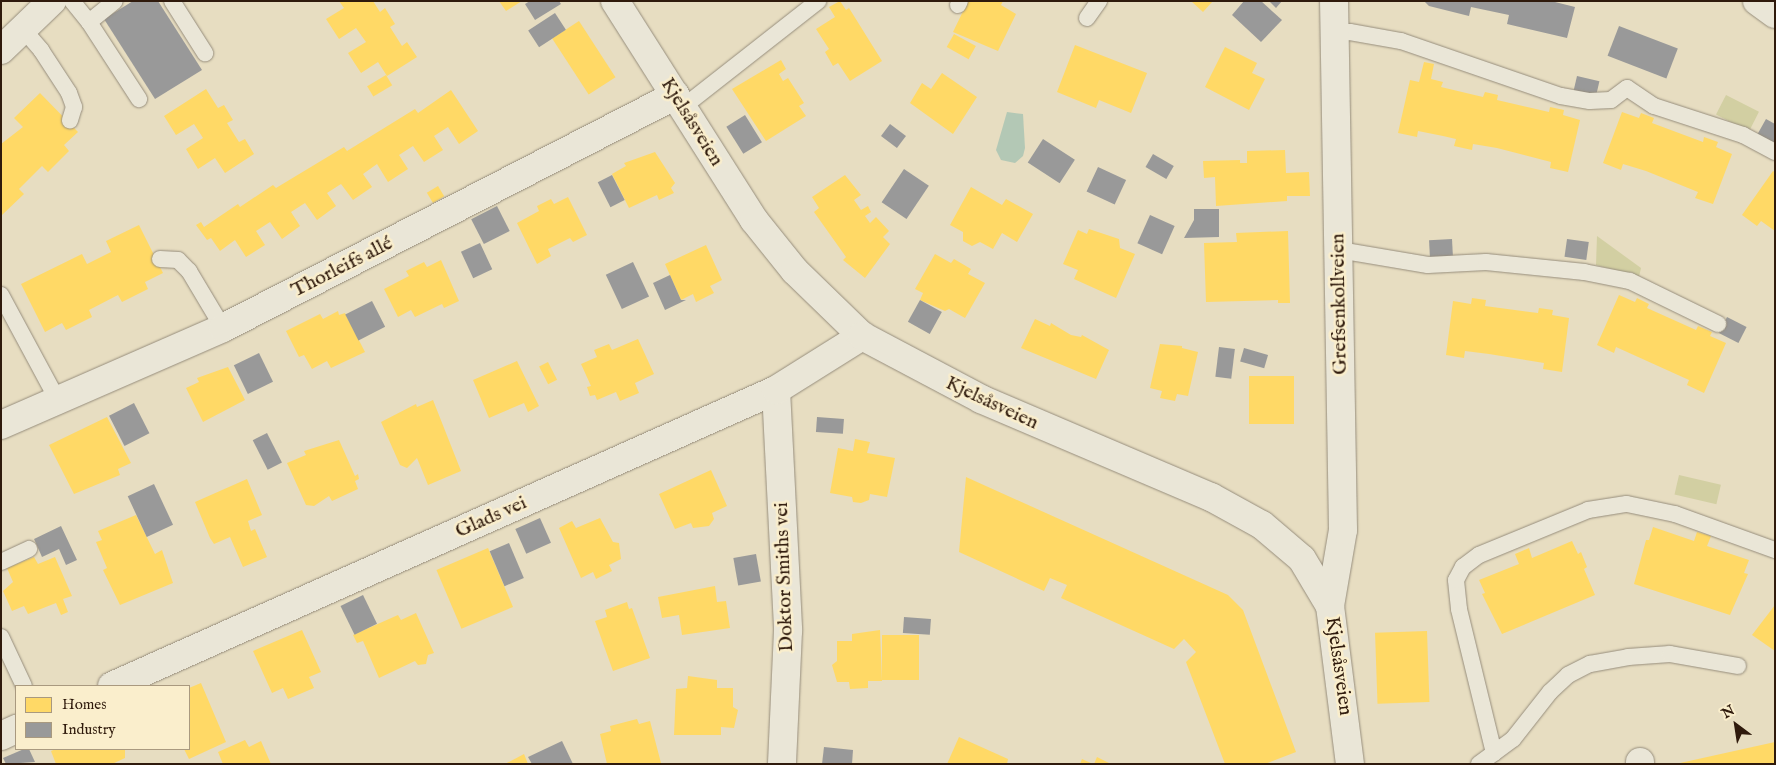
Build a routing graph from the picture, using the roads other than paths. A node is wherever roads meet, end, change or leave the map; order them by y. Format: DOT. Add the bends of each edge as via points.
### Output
graph roads {
  1 [pos="52,1"];
  2 [pos="72,1"];
  3 [pos="116,1"];
  4 [pos="172,1"];
  5 [pos="615,1"];
  6 [pos="818,1"];
  7 [pos="1099,1"];
  8 [pos="1334,1"];
  9 [pos="1757,1"];
  10 [pos="1775,14"];
  11 [pos="1087,18"];
  12 [pos="89,22"];
  13 [pos="23,30"];
  14 [pos="1334,35"];
  15 [pos="1,50"];
  16 [pos="205,53"];
  17 [pos="139,99"];
  18 [pos="679,101"];
  19 [pos="70,120"];
  20 [pos="1775,152"];
  21 [pos="1338,250"];
  22 [pos="160,260"];
  23 [pos="1,295"];
  24 [pos="1718,324"];
  25 [pos="223,328"];
  26 [pos="862,336"];
  27 [pos="776,390"];
  28 [pos="58,402"];
  29 [pos="1,425"];
  30 [pos="29,549"];
  31 [pos="1775,550"];
  32 [pos="1,562"];
  33 [pos="1330,606"];
  34 [pos="1,637"];
  35 [pos="1738,666"];
  36 [pos="24,685"];
  37 [pos="114,685"];
  38 [pos="15,729"];
  39 [pos="1,736"];
  40 [pos="1494,754"];
  41 [pos="782,764"];
  42 [pos="1350,764"];
  43 [pos="1479,764"];
  1 -- 13 [label="street"];
  2 -- 12 [label="lane"];
  3 -- 12 [label="lane"];
  4 -- 16 [label="lane"];
  5 -- 18 [label="street, Kjelsåsveien"];
  6 -- 18 [label="lane"];
  7 -- 11 [label="lane"];
  8 -- 14 [label="street, Grefsenkollveien"];
  9 -- 10 [label="street"];
  12 -- 17 [label="lane"];
  13 -- 15 [label="street"];
  13 -- 19 [label="lane" via="41,50 69,93 74,107"];
  14 -- 20 [label="lane" via="1350,32 1401,41 1561,96 1590,101 1611,100 1627,88 1654,106 1743,135"];
  14 -- 21 [label="street, Grefsenkollveien"];
  18 -- 25 [label="street, Thorleifs allé"];
  18 -- 26 [label="street, Kjelsåsveien" via="754,220 795,271"];
  21 -- 24 [label="lane" via="1428,265 1486,262 1630,280"];
  21 -- 33 [label="street, Grefsenkollveien" via="1343,530"];
  22 -- 25 [label="lane" via="178,260 189,272"];
  23 -- 28 [label="lane"];
  25 -- 28 [label="street, Thorleifs allé"];
  26 -- 27 [label="street, Glads vei"];
  26 -- 33 [label="street, Kjelsåsveien" via="981,400 1211,497 1262,525 1302,558"];
  27 -- 37 [label="street, Glads vei"];
  27 -- 41 [label="street, Doktor Smiths vei" via="788,630"];
  28 -- 29 [label="street, Thorleifs allé"];
  30 -- 32 [label="lane"];
  31 -- 40 [label="lane" via="1675,514 1627,504 1588,510 1480,555 1463,567 1456,580 1459,609"];
  33 -- 42 [label="street, Kjelsåsveien"];
  34 -- 36 [label="lane"];
  35 -- 40 [label="lane" via="1670,654 1590,664 1568,675 1556,686 1513,739"];
  38 -- 39 [label="street"];
  40 -- 43 [label="lane"];
}
